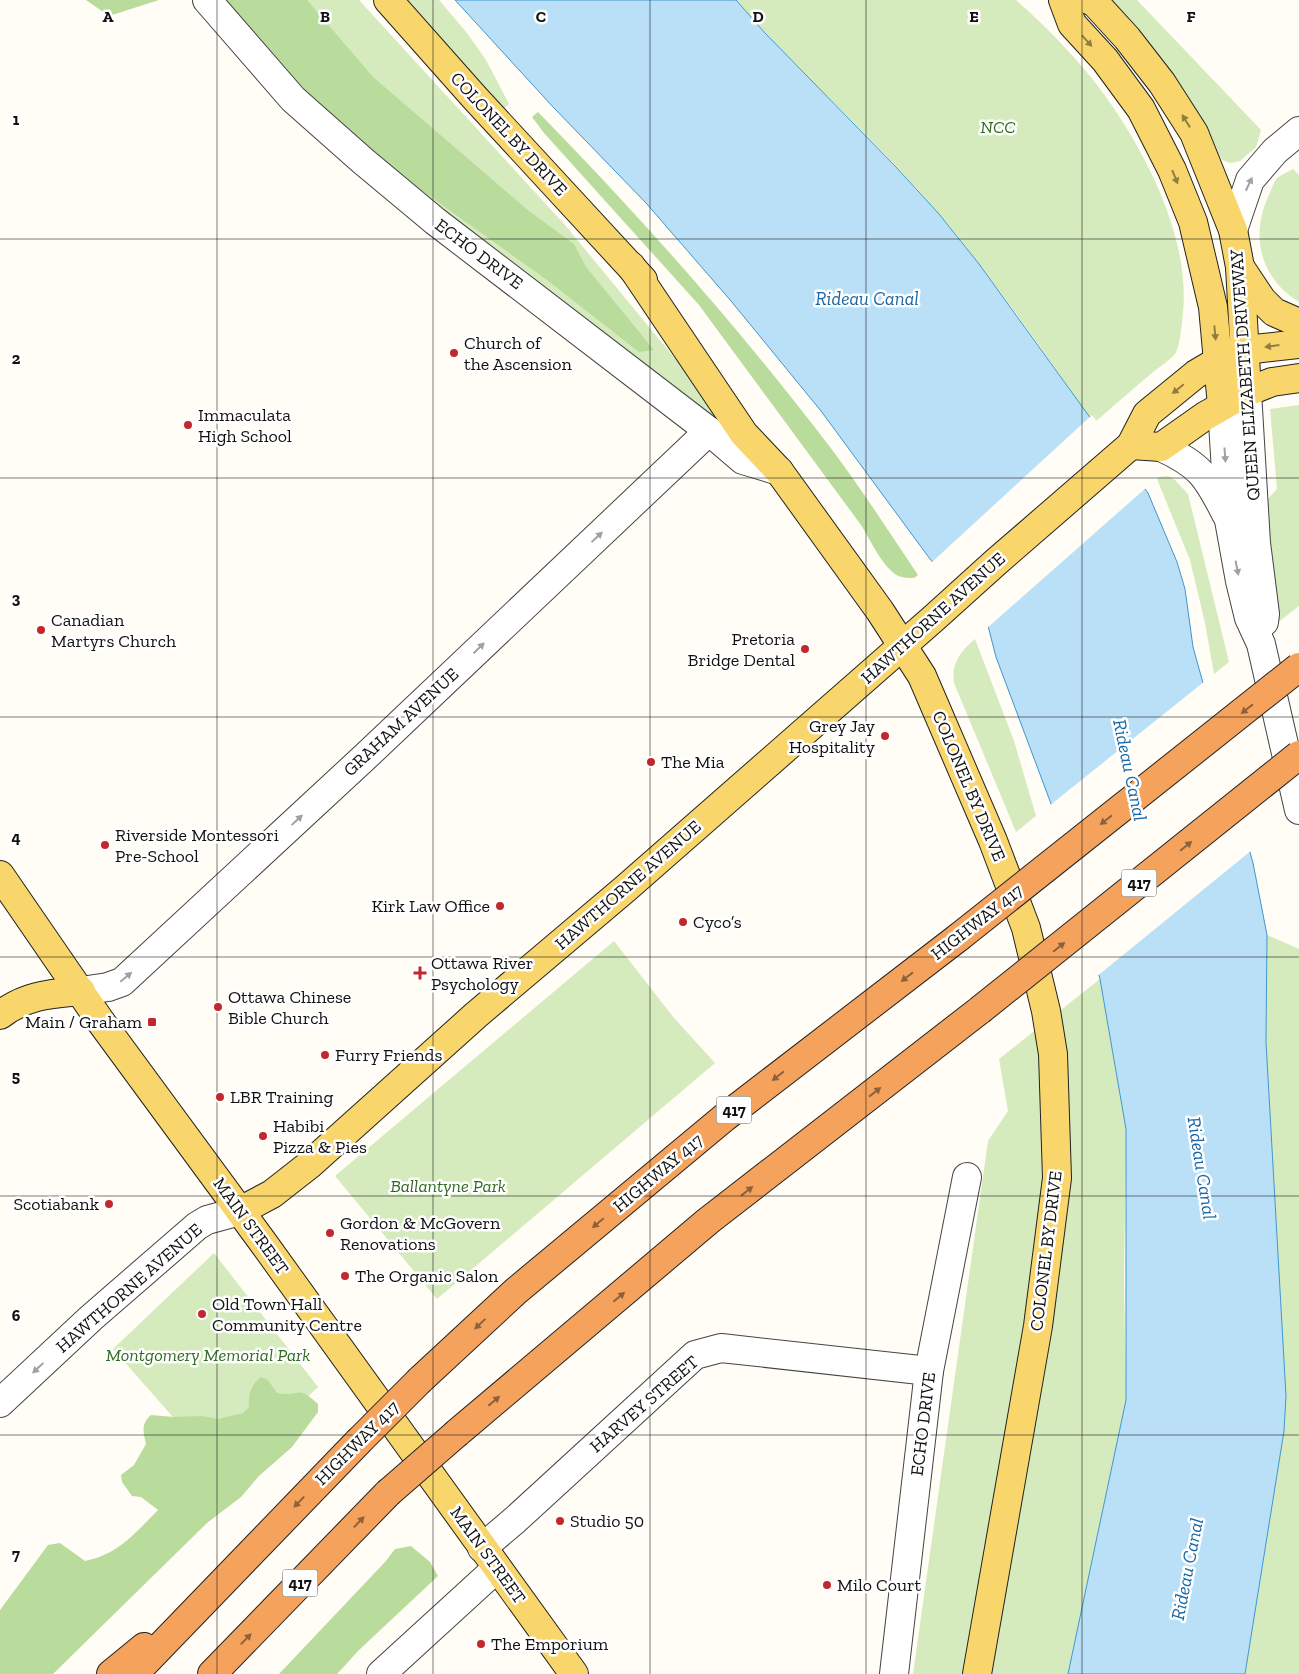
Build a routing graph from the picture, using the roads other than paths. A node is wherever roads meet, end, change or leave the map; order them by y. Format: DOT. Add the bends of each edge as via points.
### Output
graph roads {
  1 [pos="207,0"];
  2 [pos="388,0"];
  3 [pos="1062,0"];
  4 [pos="1089,0"];
  5 [pos="1299,131"];
  6 [pos="1233,230"];
  7 [pos="1240,267"];
  8 [pos="1299,323"];
  9 [pos="1299,344"];
  10 [pos="1245,350"];
  11 [pos="1218,361"];
  12 [pos="1299,378"];
  13 [pos="1248,392"];
  14 [pos="1222,406"];
  15 [pos="709,431"];
  16 [pos="1131,445"];
  17 [pos="1161,447"];
  18 [pos="779,471"];
  19 [pos="1229,520"];
  20 [pos="1261,644"];
  21 [pos="902,645"];
  22 [pos="1299,668"];
  23 [pos="1299,755"];
  24 [pos="1299,810"];
  25 [pos="0,875"];
  26 [pos="81,990"];
  27 [pos="0,1015"];
  28 [pos="967,1177"];
  29 [pos="240,1211"];
  30 [pos="929,1371"];
  31 [pos="0,1403"];
  32 [pos="489,1558"];
  33 [pos="210,1594"];
  34 [pos="111,1674"];
  35 [pos="134,1674"];
  36 [pos="212,1674"];
  37 [pos="381,1674"];
  38 [pos="574,1674"];
  39 [pos="894,1674"];
  40 [pos="977,1674"];
  1 -- 15 [label="street, ECHO DRIVE" via="293,99 363,161 435,221"];
  2 -- 18 [label="main road, COLONEL BY DRIVE" via="701,344 760,428"];
  3 -- 11 [label="main road, QUEEN ELIZABETH DRIVEWAY, one-way" via="1072,24 1105,60 1141,110 1172,170 1193,222 1213,307"];
  6 -- 4 [label="main road, QUEEN ELIZABETH DRIVEWAY, one-way" via="1194,133 1162,83 1127,38"];
  6 -- 5 [label="street, one-way" via="1250,180"];
  6 -- 7 [label="main road, QUEEN ELIZABETH DRIVEWAY"];
  7 -- 8 [label="main road" via="1274,312"];
  7 -- 10 [label="main road, QUEEN ELIZABETH DRIVEWAY"];
  9 -- 10 [label="main road, HAWTHORNE AVENUE, one-way"];
  10 -- 11 [label="main road, HAWTHORNE AVENUE"];
  10 -- 13 [label="main road, QUEEN ELIZABETH DRIVEWAY"];
  11 -- 14 [label="main road, QUEEN ELIZABETH DRIVEWAY"];
  11 -- 16 [label="main road, HAWTHORNE AVENUE, one-way" via="1196,374 1147,414"];
  12 -- 13 [label="main road" via="1272,382"];
  13 -- 14 [label="main road"];
  13 -- 20 [label="street, QUEEN ELIZABETH DRIVEWAY" via="1256,543 1264,614"];
  14 -- 17 [label="main road"];
  14 -- 19 [label="street, QUEEN ELIZABETH DRIVEWAY, one-way"];
  15 -- 18 [label="street, ECHO DRIVE" via="743,460"];
  26 -- 15 [label="street, GRAHAM AVENUE, one-way" via="122,982"];
  16 -- 17 [label="main road"];
  16 -- 21 [label="main road, HAWTHORNE AVENUE"];
  17 -- 19 [label="street" via="1185,458 1204,476"];
  18 -- 21 [label="main road, COLONEL BY DRIVE"];
  19 -- 20 [label="street, QUEEN ELIZABETH DRIVEWAY, one-way" via="1249,618"];
  20 -- 24 [label="street, QUEEN ELIZABETH DRIVEWAY"];
  21 -- 29 [label="main road, HAWTHORNE AVENUE" via="308,1165 272,1194"];
  21 -- 40 [label="main road, COLONEL BY DRIVE" via="926,686 993,841 1026,928 1053,1054 1058,1178 1038,1326"];
  22 -- 33 [label="highway, HIGHWAY 417 / 417, one-way, bridge" via="725,1117 516,1291 420,1380"];
  36 -- 23 [label="highway, 417, one-way, bridge" via="388,1493 457,1433 708,1221 980,1010"];
  25 -- 26 [label="main road, MAIN STREET"];
  26 -- 27 [label="main road" via="37,996"];
  26 -- 29 [label="main road, MAIN STREET"];
  28 -- 30 [label="street, ECHO DRIVE"];
  29 -- 31 [label="street, HAWTHORNE AVENUE, one-way" via="197,1226"];
  29 -- 32 [label="main road, MAIN STREET"];
  30 -- 32 [label="street, HARVEY STREET" via="721,1348 695,1355"];
  30 -- 39 [label="street, ECHO DRIVE"];
  32 -- 37 [label="street, HARVEY STREET"];
  32 -- 38 [label="main road, MAIN STREET"];
  33 -- 34 [label="highway"];
  33 -- 35 [label="highway, HIGHWAY 417 / 417"];
}
